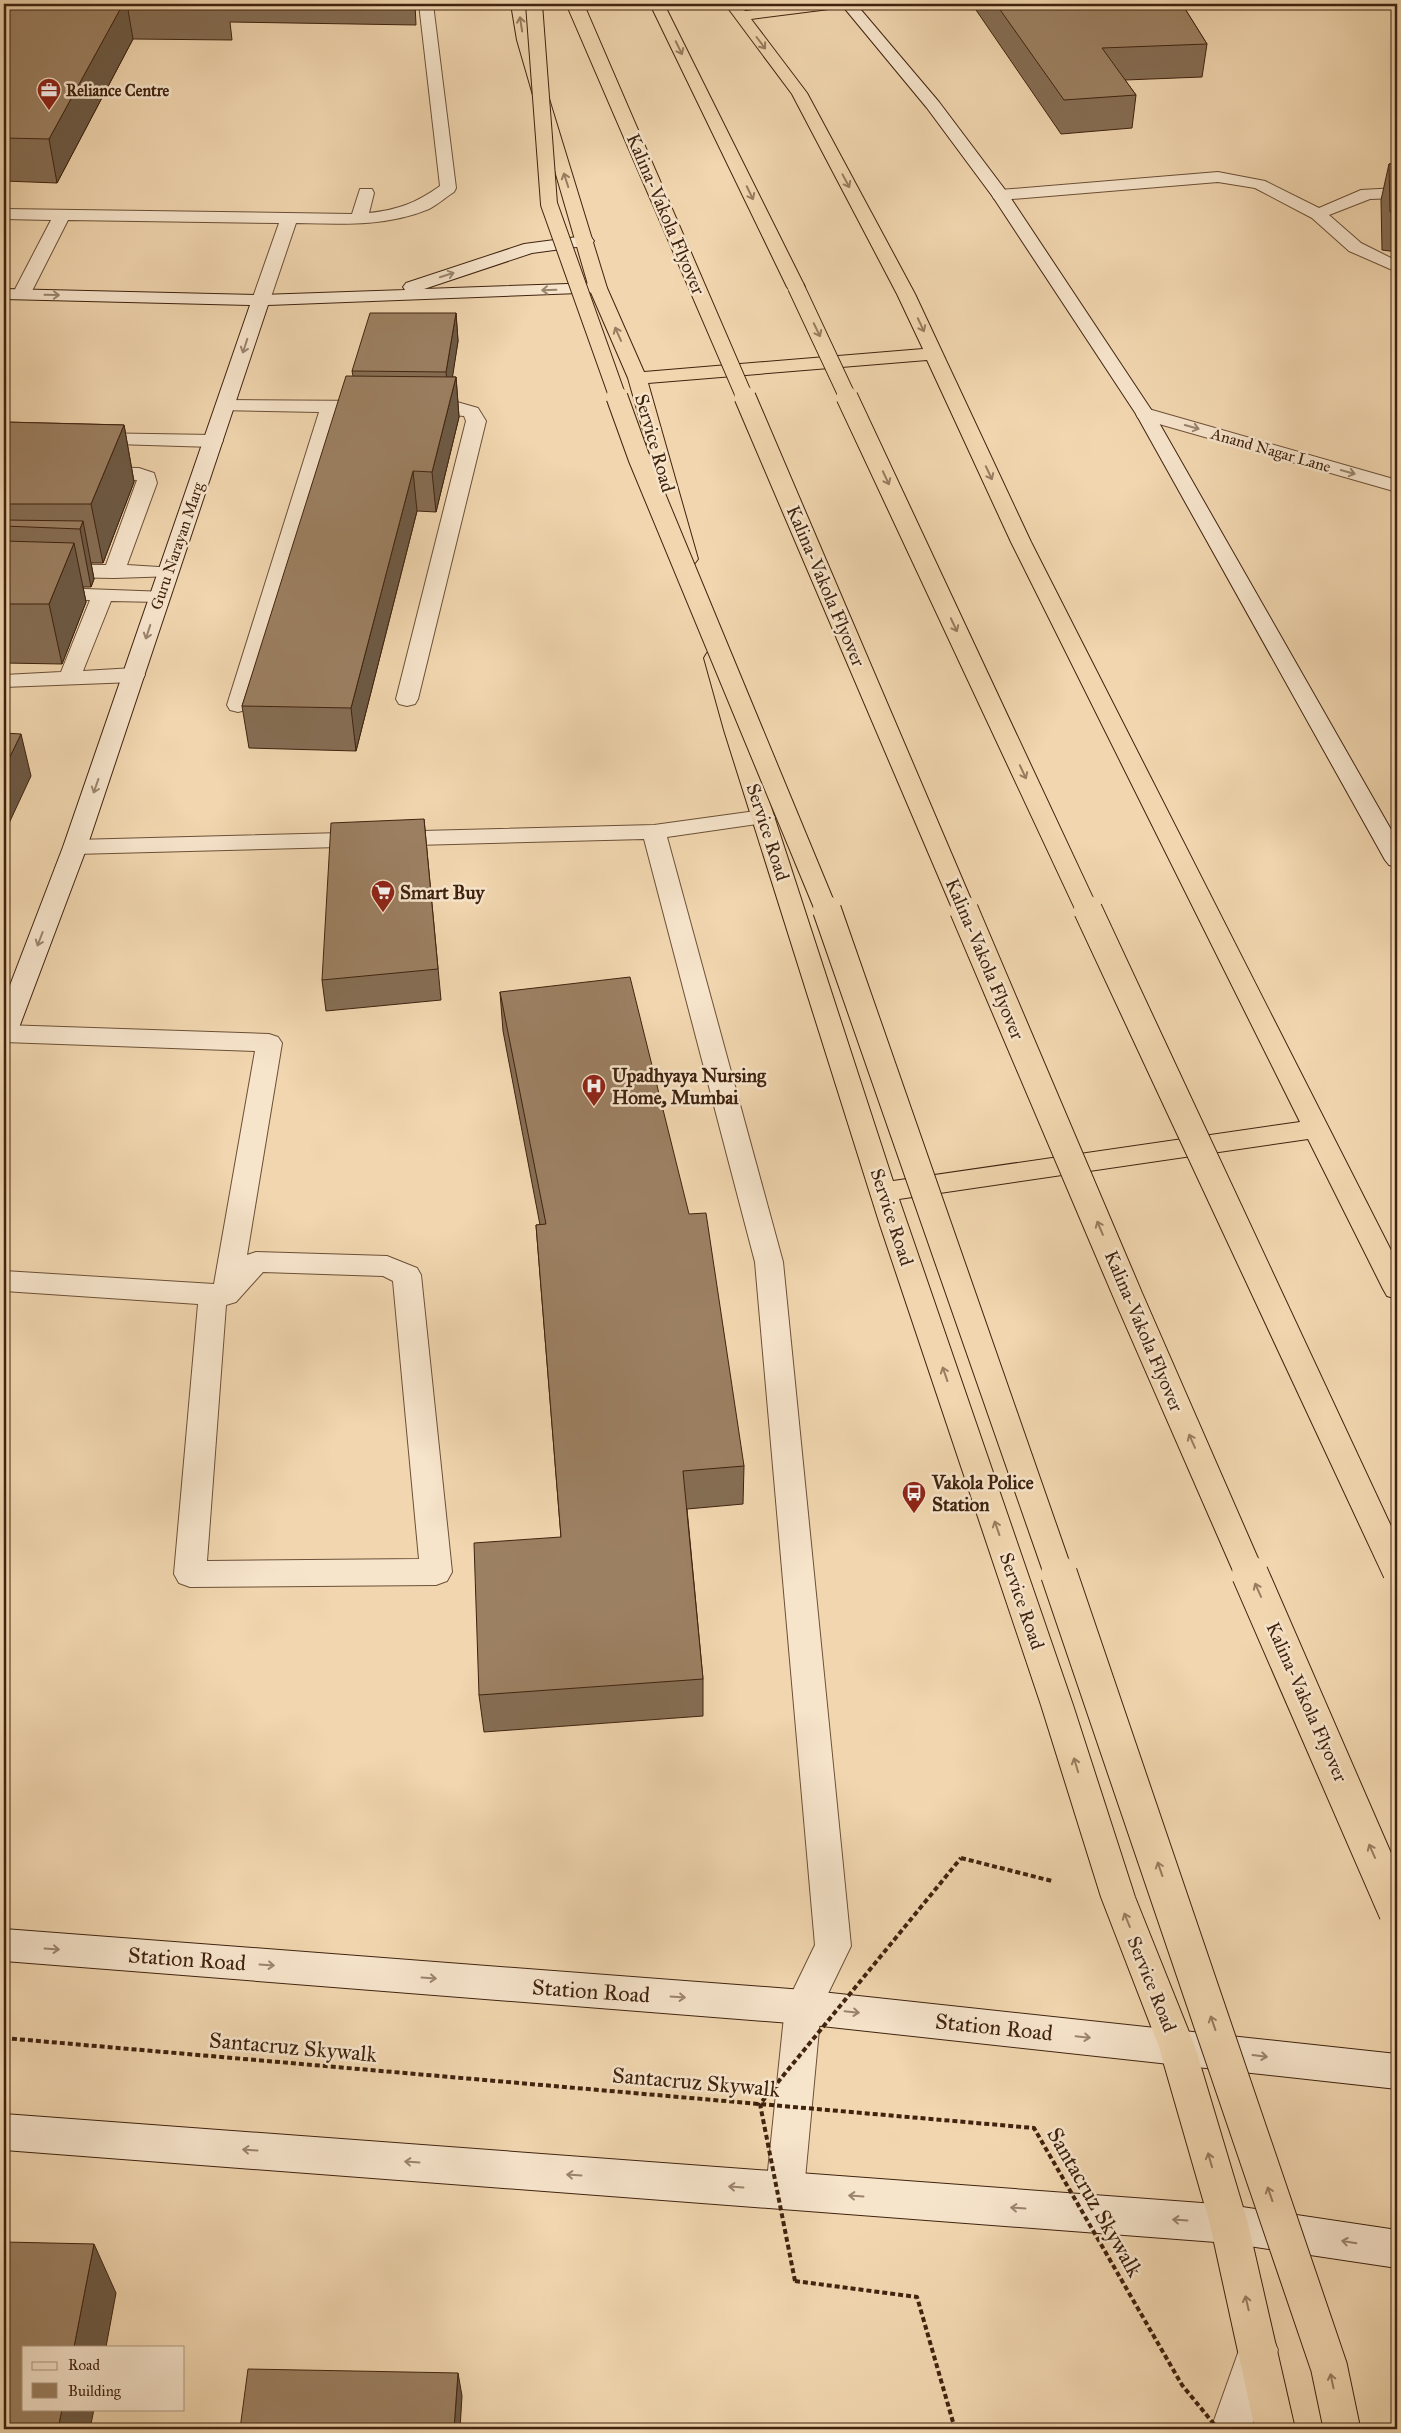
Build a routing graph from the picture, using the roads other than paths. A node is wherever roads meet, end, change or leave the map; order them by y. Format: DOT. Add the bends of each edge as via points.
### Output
graph roads {
  1 [pos="426,4"];
  2 [pos="518,4"];
  3 [pos="534,4"];
  4 [pos="575,4"];
  5 [pos="657,4"];
  6 [pos="837,4"];
  7 [pos="848,4"];
  8 [pos="737,10"];
  9 [pos="366,193"];
  10 [pos="1397,193"];
  11 [pos="1000,195"];
  12 [pos="4,214"];
  13 [pos="1318,214"];
  14 [pos="62,215"];
  15 [pos="289,218"];
  16 [pos="359,219"];
  17 [pos="585,241"];
  18 [pos="1397,267"];
  19 [pos="598,288"];
  20 [pos="12,294"];
  21 [pos="384,297"];
  22 [pos="261,300"];
  23 [pos="934,354"];
  24 [pos="637,378"];
  25 [pos="225,406"];
  26 [pos="1145,414"];
  27 [pos="332,418"];
  28 [pos="73,439"];
  29 [pos="213,441"];
  30 [pos="72,472"];
  31 [pos="1397,486"];
  32 [pos="4,570"];
  33 [pos="114,572"];
  34 [pos="168,572"];
  35 [pos="4,592"];
  36 [pos="102,594"];
  37 [pos="160,596"];
  38 [pos="134,675"];
  39 [pos="69,678"];
  40 [pos="4,681"];
  41 [pos="407,699"];
  42 [pos="238,704"];
  43 [pos="763,817"];
  44 [pos="654,832"];
  45 [pos="75,847"];
  46 [pos="1397,860"];
  47 [pos="4,1033"];
  48 [pos="1317,1129"];
  49 [pos="884,1192"];
  50 [pos="4,1281"];
  51 [pos="1397,1289"];
  52 [pos="219,1295"];
  53 [pos="1397,1572"];
  54 [pos="1397,1912"];
  55 [pos="4,1945"];
  56 [pos="803,2007"];
  57 [pos="1177,2047"];
  58 [pos="1397,2072"];
  59 [pos="4,2132"];
  60 [pos="785,2190"];
  61 [pos="1229,2224"];
  62 [pos="1397,2249"];
  63 [pos="1258,2350"];
  64 [pos="1231,2429"];
  65 [pos="1275,2429"];
  66 [pos="1342,2429"];
  1 -- 16 [label="street" via="448,188 424,205 388,216"];
  17 -- 2 [label="highway, Service Road, one-way" via="524,40"];
  66 -- 3 [label="highway, one-way, bridge" via="1329,2367 1132,1786 828,913 639,458 550,204"];
  54 -- 4 [label="highway, Kalina-Vakola Flyover, one-way, bridge" via="1129,1298"];
  5 -- 53 [label="highway, one-way, bridge" via="825,347"];
  6 -- 8 [label="highway"];
  7 -- 11 [label="street" via="933,105"];
  8 -- 23 [label="highway, one-way" via="799,93 906,294"];
  9 -- 16 [label="street"];
  10 -- 13 [label="street" via="1367,194"];
  11 -- 13 [label="street" via="1218,177 1260,184"];
  11 -- 26 [label="street"];
  12 -- 14 [label="street"];
  13 -- 18 [label="street" via="1355,247"];
  14 -- 15 [label="street"];
  14 -- 20 [label="street"];
  15 -- 16 [label="street"];
  15 -- 22 [label="street, Guru Narayan Marg"];
  17 -- 19 [label="highway, Service Road"];
  21 -- 17 [label="street, one-way" via="530,248"];
  19 -- 21 [label="street, one-way"];
  24 -- 19 [label="highway, Service Road, one-way"];
  20 -- 22 [label="street, one-way"];
  21 -- 22 [label="street"];
  22 -- 25 [label="street, Guru Narayan Marg, one-way"];
  23 -- 24 [label="highway"];
  23 -- 48 [label="highway, one-way" via="1021,542"];
  24 -- 43 [label="highway, Service Road" via="735,730"];
  25 -- 27 [label="street"];
  25 -- 29 [label="street, Guru Narayan Marg"];
  26 -- 31 [label="street, Anand Nagar Lane, one-way"];
  26 -- 46 [label="street"];
  27 -- 41 [label="street" via="394,407 458,408 471,412 476,421 467,425"];
  27 -- 42 [label="street"];
  28 -- 29 [label="street"];
  29 -- 34 [label="street, Guru Narayan Marg"];
  30 -- 33 [label="street" via="140,474 147,477 148,483"];
  32 -- 33 [label="street"];
  33 -- 34 [label="street"];
  34 -- 37 [label="street, Guru Narayan Marg"];
  35 -- 36 [label="street"];
  36 -- 37 [label="street"];
  36 -- 39 [label="street"];
  37 -- 38 [label="street, Guru Narayan Marg, one-way"];
  38 -- 39 [label="street"];
  38 -- 45 [label="street, Guru Narayan Marg, one-way"];
  39 -- 40 [label="street"];
  43 -- 44 [label="street"];
  43 -- 49 [label="highway, Service Road"];
  44 -- 45 [label="street"];
  44 -- 56 [label="street" via="769,1262 832,1920 833,1946"];
  45 -- 47 [label="street, Guru Narayan Marg, one-way"];
  47 -- 52 [label="street" via="268,1043"];
  48 -- 49 [label="highway"];
  48 -- 51 [label="highway"];
  57 -- 49 [label="highway, Service Road, one-way" via="1118,1897 1057,1705"];
  50 -- 52 [label="street"];
  52 -- 52 [label="street" via="256,1262 386,1266 407,1275 436,1572 190,1574"];
  55 -- 56 [label="street, Station Road, one-way"];
  56 -- 57 [label="street, Station Road, one-way"];
  56 -- 60 [label="street"];
  57 -- 58 [label="street, Station Road, one-way"];
  61 -- 57 [label="highway, Service Road, one-way"];
  60 -- 59 [label="street, one-way"];
  61 -- 60 [label="street, one-way"];
  62 -- 61 [label="street, one-way"];
  63 -- 61 [label="highway, Service Road, one-way"];
  63 -- 64 [label="street"];
  63 -- 65 [label="highway, Service Road"];
}
